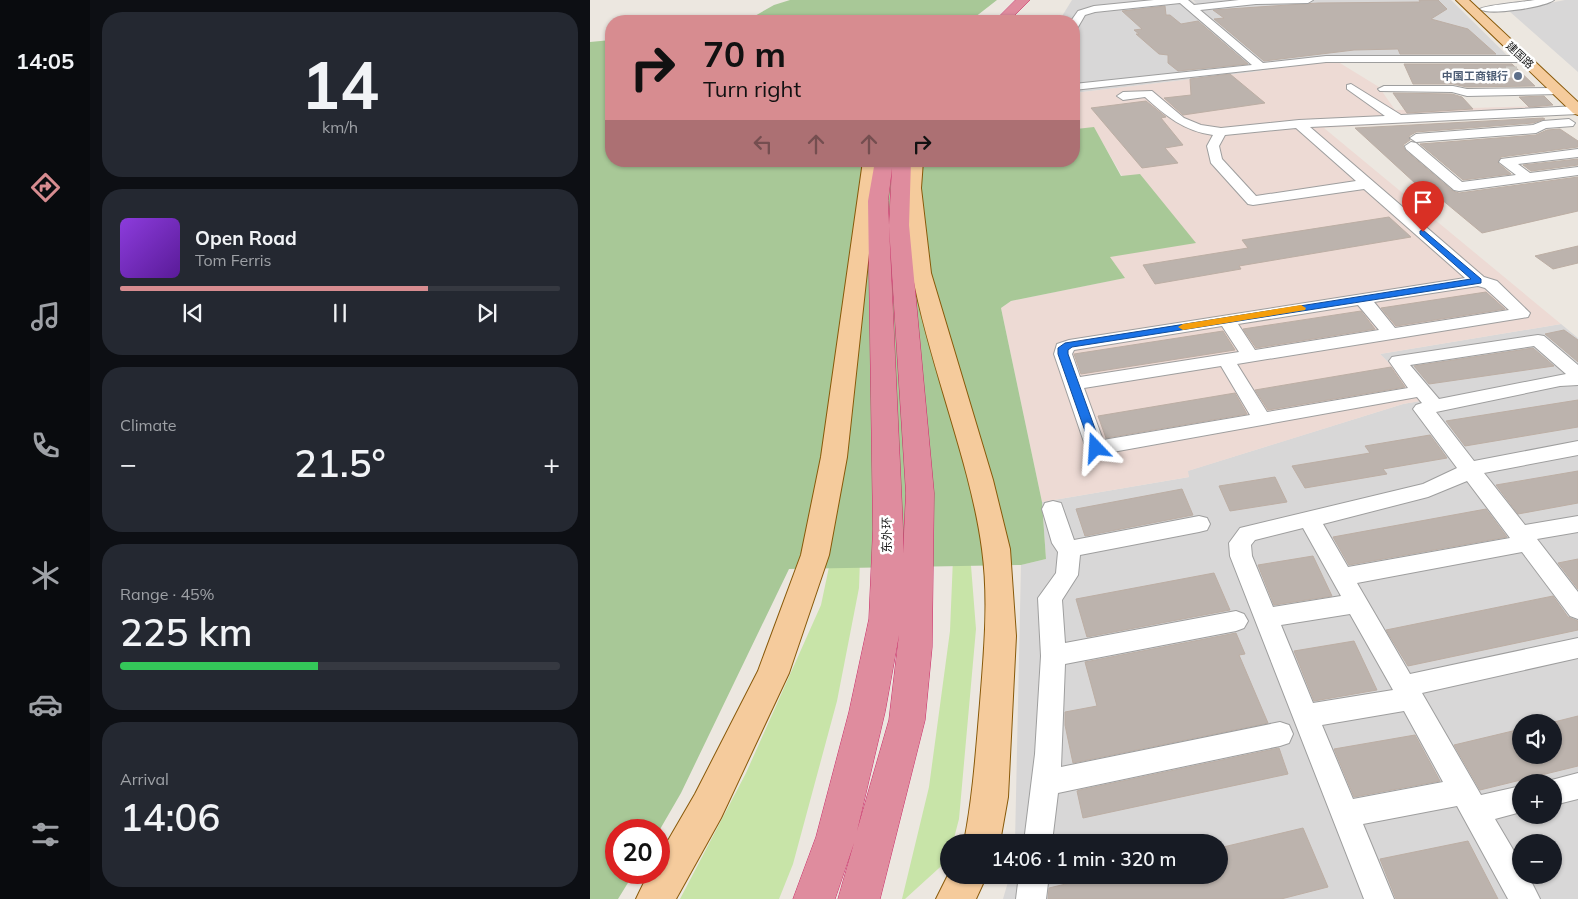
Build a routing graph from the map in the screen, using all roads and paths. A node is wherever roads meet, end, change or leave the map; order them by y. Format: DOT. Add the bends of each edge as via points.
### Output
graph roads {
  1 [pos="1014,0"];
  2 [pos="1023,0"];
  3 [pos="1038,0"];
  4 [pos="1182,0"];
  5 [pos="1308,0"];
  6 [pos="1462,0"];
  7 [pos="1532,0"];
  8 [pos="1549,0"];
  9 [pos="1480,5"];
  10 [pos="1191,8"];
  11 [pos="1010,15"];
  12 [pos="1012,15"];
  13 [pos="1016,15"];
  14 [pos="1080,15"];
  15 [pos="1522,66"];
  16 [pos="1261,67"];
  17 [pos="1080,86"];
  18 [pos="1352,87"];
  19 [pos="1384,89"];
  20 [pos="1558,91"];
  21 [pos="1466,93"];
  22 [pos="1578,94"];
  23 [pos="1111,97"];
  24 [pos="1446,104"];
  25 [pos="1578,110"];
  26 [pos="1398,119"];
  27 [pos="1578,122"];
  28 [pos="1299,124"];
  29 [pos="1221,132"];
  30 [pos="1578,146"];
  31 [pos="1520,150"];
  32 [pos="1578,153"];
  33 [pos="870,167"];
  34 [pos="883,167"];
  35 [pos="901,167"];
  36 [pos="914,167"];
  37 [pos="1578,172"];
  38 [pos="1528,178"];
  39 [pos="1367,184"];
  40 [pos="1478,281"];
  41 [pos="1362,299"];
  42 [pos="1227,320"];
  43 [pos="1391,334"];
  44 [pos="1250,356"];
  45 [pos="1226,360"];
  46 [pos="1578,375"];
  47 [pos="1578,379"];
  48 [pos="1073,384"];
  49 [pos="1411,393"];
  50 [pos="1435,406"];
  51 [pos="1262,419"];
  52 [pos="1578,448"];
  53 [pos="1470,469"];
  54 [pos="1053,509"];
  55 [pos="1309,519"];
  56 [pos="1199,524"];
  57 [pos="1578,524"];
  58 [pos="1524,538"];
  59 [pos="1070,549"];
  60 [pos="1342,577"];
  61 [pos="1357,603"];
  62 [pos="1578,608"];
  63 [pos="1266,618"];
  64 [pos="1236,621"];
  65 [pos="1578,648"];
  66 [pos="1052,656"];
  67 [pos="1407,692"];
  68 [pos="1305,716"];
  69 [pos="1280,734"];
  70 [pos="1045,783"];
  71 [pos="1578,786"];
  72 [pos="1562,790"];
  73 [pos="1512,800"];
  74 [pos="1469,801"];
  75 [pos="1345,814"];
  76 [pos="983,834"];
  77 [pos="1039,834"];
  78 [pos="963,884"];
  79 [pos="1033,884"];
  80 [pos="655,899"];
  81 [pos="814,899"];
  82 [pos="859,899"];
  83 [pos="955,899"];
  84 [pos="1031,899"];
  85 [pos="1379,899"];
  86 [pos="1526,899"];
  1 -- 11 [label="main road"];
  2 -- 12 [label="highway"];
  3 -- 13 [label="highway"];
  4 -- 10 [label="street"];
  4 -- 14 [label="street" via="1094,9"];
  5 -- 10 [label="street" via="1256,1"];
  6 -- 15 [label="main road, 建国路"];
  7 -- 9 [label="street"];
  8 -- 9 [label="street" via="1510,8"];
  9 -- 22 [label="main road, 建国路"];
  10 -- 16 [label="street"];
  15 -- 16 [label="street" via="1326,59"];
  15 -- 20 [label="main road, 建国路" via="1537,72"];
  16 -- 17 [label="street"];
  18 -- 26 [label="street"];
  19 -- 21 [label="street" via="1453,89"];
  20 -- 21 [label="street"];
  20 -- 25 [label="main road, 建国路"];
  21 -- 24 [label="street" via="1474,104"];
  23 -- 29 [label="street" via="1148,93 1177,120 1202,130"];
  25 -- 26 [label="street"];
  26 -- 28 [label="street"];
  27 -- 38 [label="street" via="1543,125 1536,130 1413,142 1459,187"];
  28 -- 29 [label="street"];
  28 -- 39 [label="street"];
  29 -- 39 [label="street" via="1213,146 1216,160 1253,201"];
  30 -- 31 [label="street"];
  32 -- 38 [label="street" via="1506,162"];
  33 -- 80 [label="main road" via="834,457 815,555 773,673 708,806"];
  34 -- 81 [label="highway, 东外环" via="878,201 888,529 885,619 867,712 836,837"];
  35 -- 82 [label="highway" via="899,225 920,493 915,647 907,720"];
  36 -- 76 [label="main road" via="912,188 921,273 980,480 996,549 1000,636 990,797"];
  37 -- 38 [label="street"];
  39 -- 40 [label="street"];
  40 -- 41 [label="street"];
  40 -- 43 [label="street" via="1491,284 1522,313"];
  41 -- 42 [label="street"];
  41 -- 43 [label="street"];
  42 -- 44 [label="street"];
  42 -- 48 [label="street" via="1069,345 1063,354"];
  43 -- 44 [label="street"];
  44 -- 45 [label="street"];
  45 -- 48 [label="street"];
  45 -- 51 [label="street"];
  46 -- 50 [label="street" via="1538,340 1398,361"];
  47 -- 50 [label="street"];
  48 -- 51 [label="street" via="1096,448"];
  49 -- 51 [label="street"];
  50 -- 53 [label="street" via="1423,409"];
  52 -- 53 [label="street"];
  53 -- 55 [label="street" via="1428,490"];
  53 -- 58 [label="street"];
  54 -- 59 [label="street" via="1063,543"];
  55 -- 60 [label="street"];
  55 -- 63 [label="street" via="1248,534 1240,543 1241,556"];
  56 -- 59 [label="street"];
  57 -- 58 [label="street"];
  58 -- 60 [label="street"];
  58 -- 62 [label="street"];
  59 -- 66 [label="street" via="1067,575 1050,598"];
  60 -- 61 [label="street"];
  61 -- 63 [label="street"];
  61 -- 67 [label="street"];
  63 -- 68 [label="street"];
  64 -- 66 [label="street"];
  65 -- 67 [label="street"];
  66 -- 70 [label="street"];
  67 -- 68 [label="street"];
  67 -- 74 [label="street"];
  68 -- 75 [label="street"];
  69 -- 70 [label="street"];
  70 -- 77 [label="street"];
  71 -- 72 [label="street"];
  73 -- 74 [label="street"];
  74 -- 75 [label="street"];
  74 -- 86 [label="street"];
  75 -- 85 [label="street"];
  78 -- 83 [label="main road"];
  79 -- 84 [label="street"];
}
